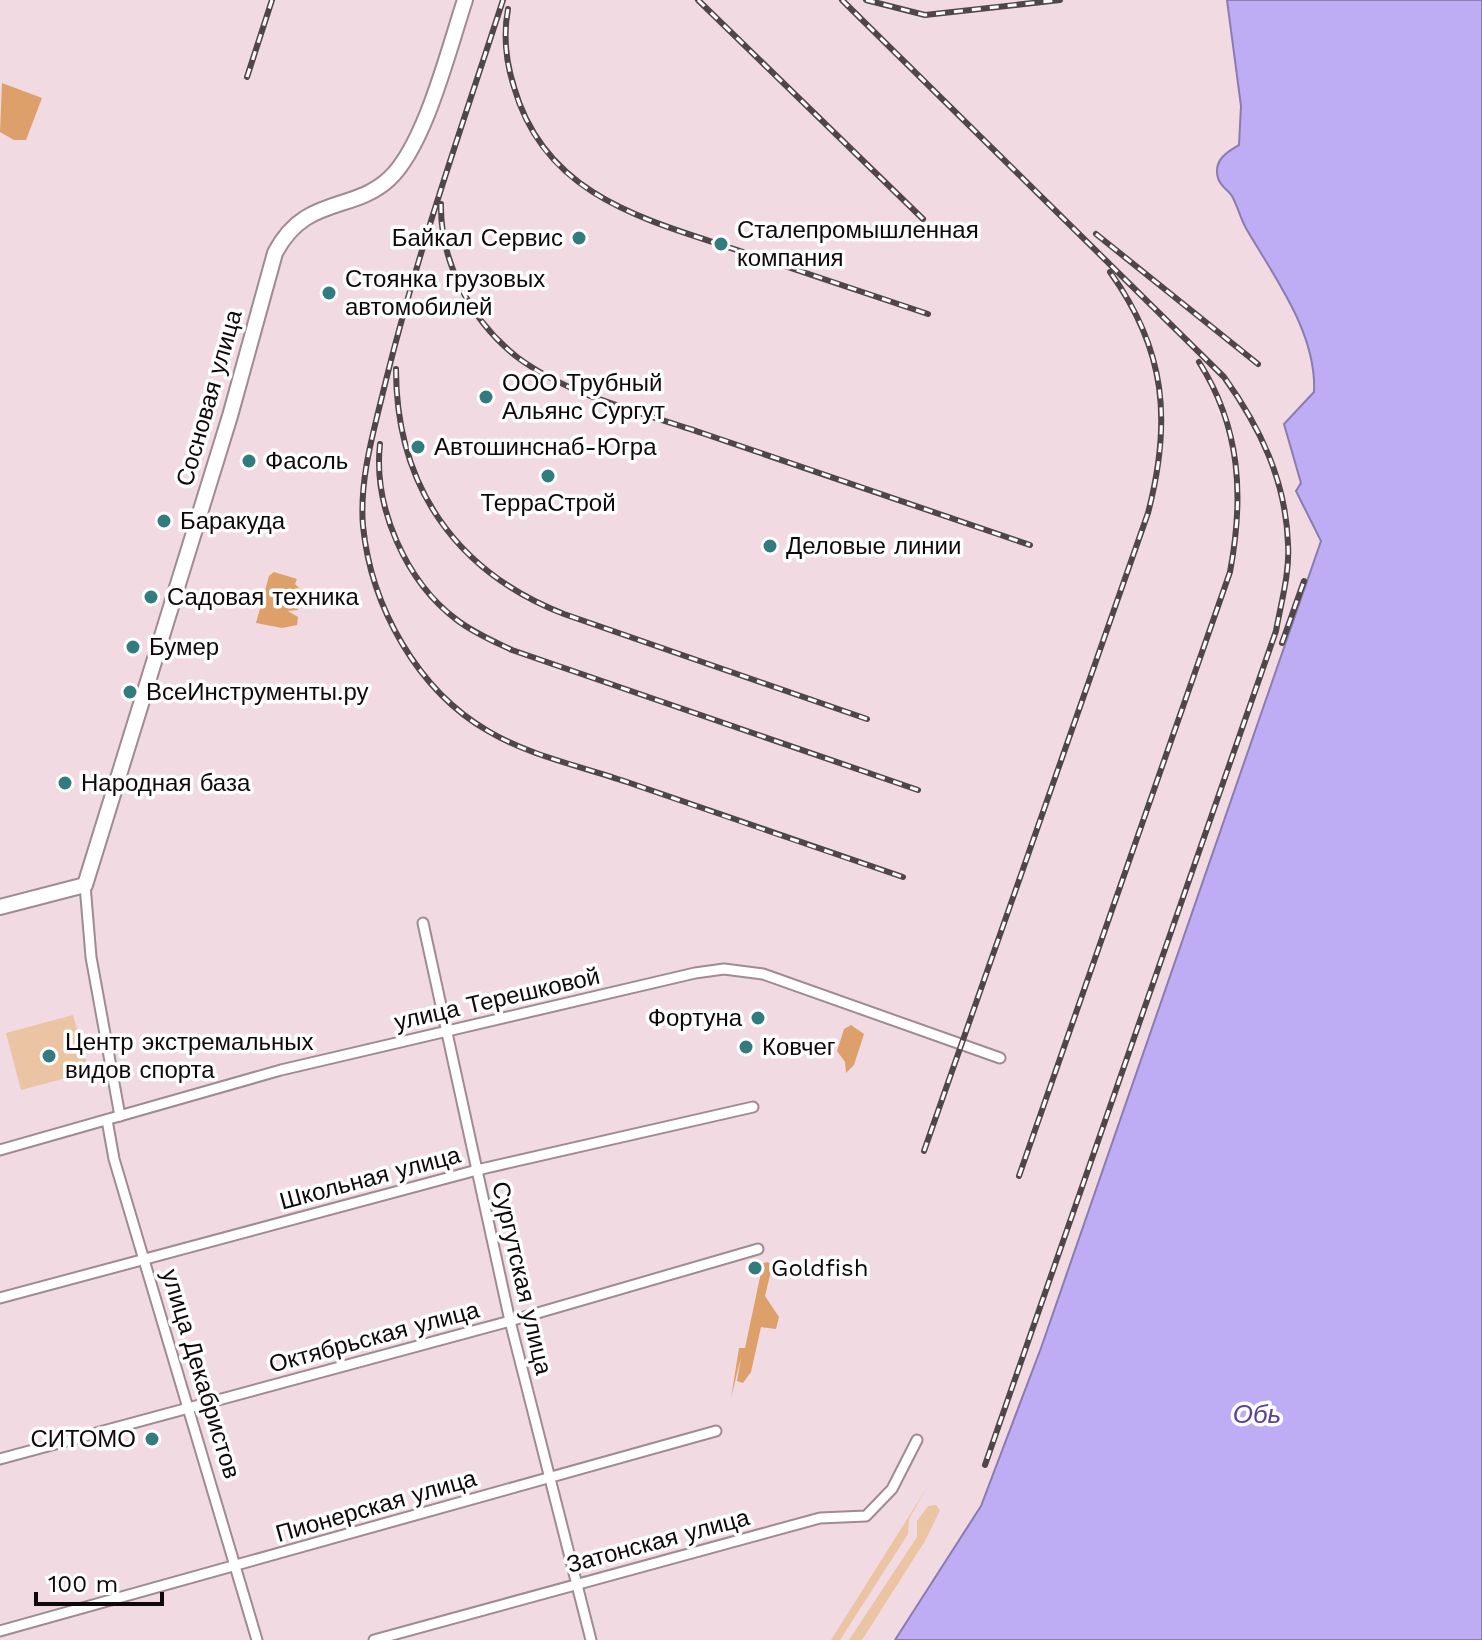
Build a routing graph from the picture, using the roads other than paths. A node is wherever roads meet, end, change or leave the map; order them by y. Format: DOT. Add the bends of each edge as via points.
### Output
graph roads {
  1 [pos="465,0"];
  2 [pos="85,885"];
  3 [pos="0,907"];
  4 [pos="423,923"];
  5 [pos="445,1031"];
  6 [pos="1000,1058"];
  7 [pos="753,1107"];
  8 [pos="120,1116"];
  9 [pos="107,1120"];
  10 [pos="0,1150"];
  11 [pos="477,1170"];
  12 [pos="758,1249"];
  13 [pos="146,1259"];
  14 [pos="0,1298"];
  15 [pos="510,1321"];
  16 [pos="190,1406"];
  17 [pos="716,1431"];
  18 [pos="917,1440"];
  19 [pos="0,1459"];
  20 [pos="547,1478"];
  21 [pos="237,1566"];
  22 [pos="576,1584"];
  23 [pos="0,1631"];
  24 [pos="257,1640"];
  25 [pos="374,1640"];
  26 [pos="591,1640"];
  1 -- 2 [label="main road, Сосновая улица" via="406,160 382,184 308,215 275,253"];
  2 -- 3 [label="main road"];
  2 -- 8 [label="street" via="91,957"];
  4 -- 5 [label="street, Сургутская улица"];
  5 -- 6 [label="street, улица Терешковой" via="724,969 792,983"];
  5 -- 8 [label="street, улица Терешковой"];
  5 -- 11 [label="street, Сургутская улица"];
  7 -- 11 [label="street, Школьная улица"];
  8 -- 9 [label="street, улица Терешковой"];
  9 -- 10 [label="street, улица Терешковой"];
  9 -- 13 [label="street, улица Декабристов"];
  11 -- 13 [label="street, Школьная улица"];
  11 -- 15 [label="street, Сургутская улица"];
  12 -- 15 [label="street, Октябрьская улица"];
  13 -- 14 [label="street, Школьная улица"];
  13 -- 16 [label="street, улица Декабристов"];
  15 -- 16 [label="street, Октябрьская улица"];
  15 -- 20 [label="street, Сургутская улица"];
  16 -- 19 [label="street, Октябрьская улица"];
  16 -- 21 [label="street, улица Декабристов"];
  17 -- 20 [label="street, Пионерская улица"];
  18 -- 22 [label="street, Затонская улица" via="892,1489 866,1516 820,1518"];
  20 -- 21 [label="street, Пионерская улица"];
  20 -- 22 [label="street, Сургутская улица"];
  21 -- 23 [label="street, Пионерская улица"];
  21 -- 24 [label="street, улица Декабристов"];
  22 -- 25 [label="street, Затонская улица"];
  22 -- 26 [label="street, Сургутская улица"];
}
